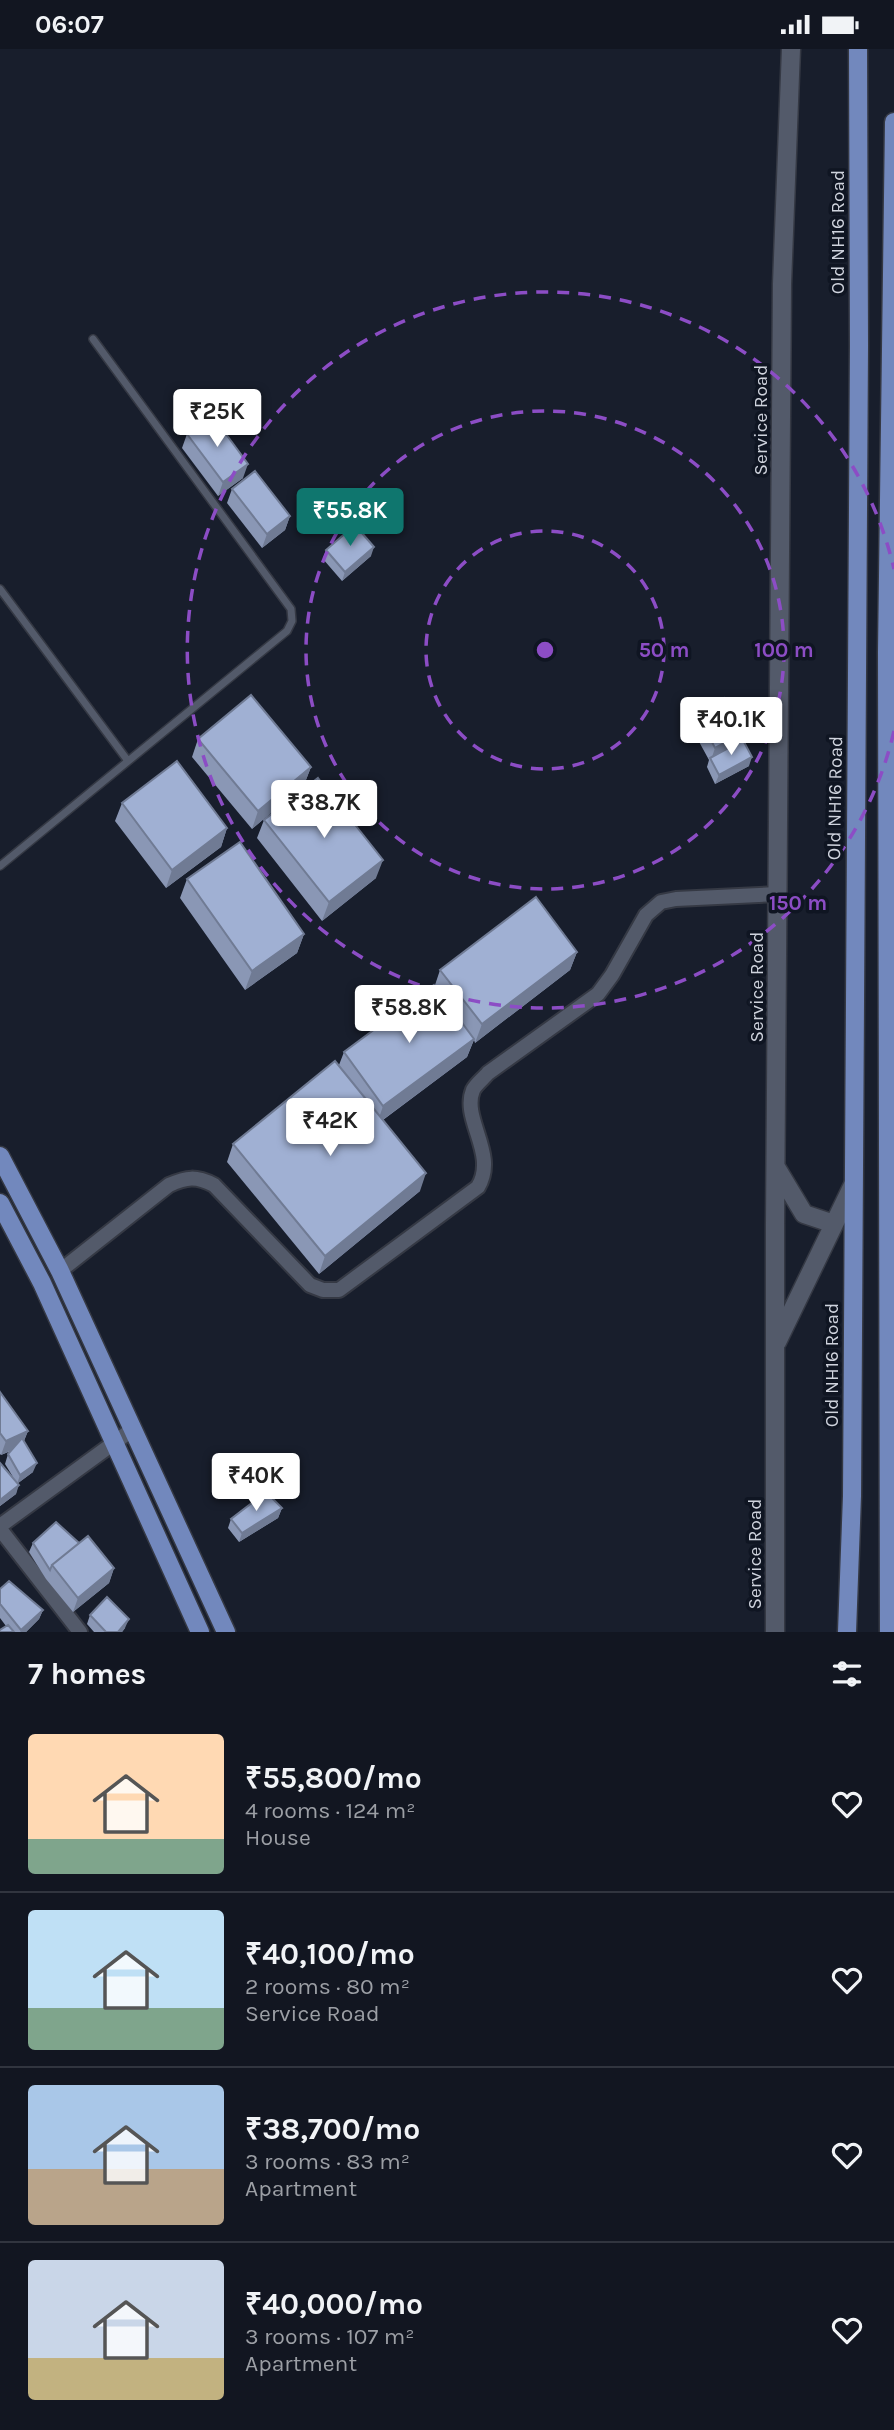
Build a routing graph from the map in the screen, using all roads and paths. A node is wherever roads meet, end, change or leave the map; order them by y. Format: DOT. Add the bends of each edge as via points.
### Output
graph roads {
  1 [pos="791,49"];
  2 [pos="858,49"];
  3 [pos="894,122"];
  4 [pos="93,339"];
  5 [pos="0,589"];
  6 [pos="128,761"];
  7 [pos="0,866"];
  8 [pos="778,894"];
  9 [pos="0,1156"];
  10 [pos="775,1165"];
  11 [pos="853,1185"];
  12 [pos="0,1203"];
  13 [pos="834,1224"];
  14 [pos="60,1271"];
  15 [pos="890,1273"];
  16 [pos="775,1345"];
  17 [pos="133,1429"];
  18 [pos="116,1443"];
  19 [pos="0,1528"];
  20 [pos="80,1632"];
  21 [pos="200,1632"];
  22 [pos="226,1632"];
  23 [pos="775,1632"];
  24 [pos="848,1632"];
  25 [pos="889,1632"];
  1 -- 8 [label="street, Service Road" via="782,284"];
  2 -- 11 [label="main road, Old NH16 Road"];
  3 -- 15 [label="main road" via="887,652"];
  4 -- 6 [label="lane" via="290,609 292,621 287,631"];
  5 -- 6 [label="lane"];
  6 -- 7 [label="lane"];
  8 -- 10 [label="street, Service Road"];
  8 -- 14 [label="street" via="676,899 661,902 646,915 598,994 488,1073 473,1090 485,1161 478,1187 339,1290 310,1285 214,1185 201,1178 169,1185"];
  9 -- 14 [label="main road"];
  10 -- 13 [label="street" via="804,1214"];
  10 -- 16 [label="street, Service Road"];
  11 -- 13 [label="street"];
  11 -- 24 [label="main road, Old NH16 Road"];
  12 -- 18 [label="main road" via="43,1283"];
  13 -- 16 [label="street"];
  14 -- 17 [label="main road"];
  15 -- 25 [label="main road"];
  16 -- 23 [label="street, Service Road"];
  17 -- 18 [label="street"];
  17 -- 22 [label="main road"];
  18 -- 19 [label="street"];
  18 -- 21 [label="main road"];
  19 -- 20 [label="street"];
}
